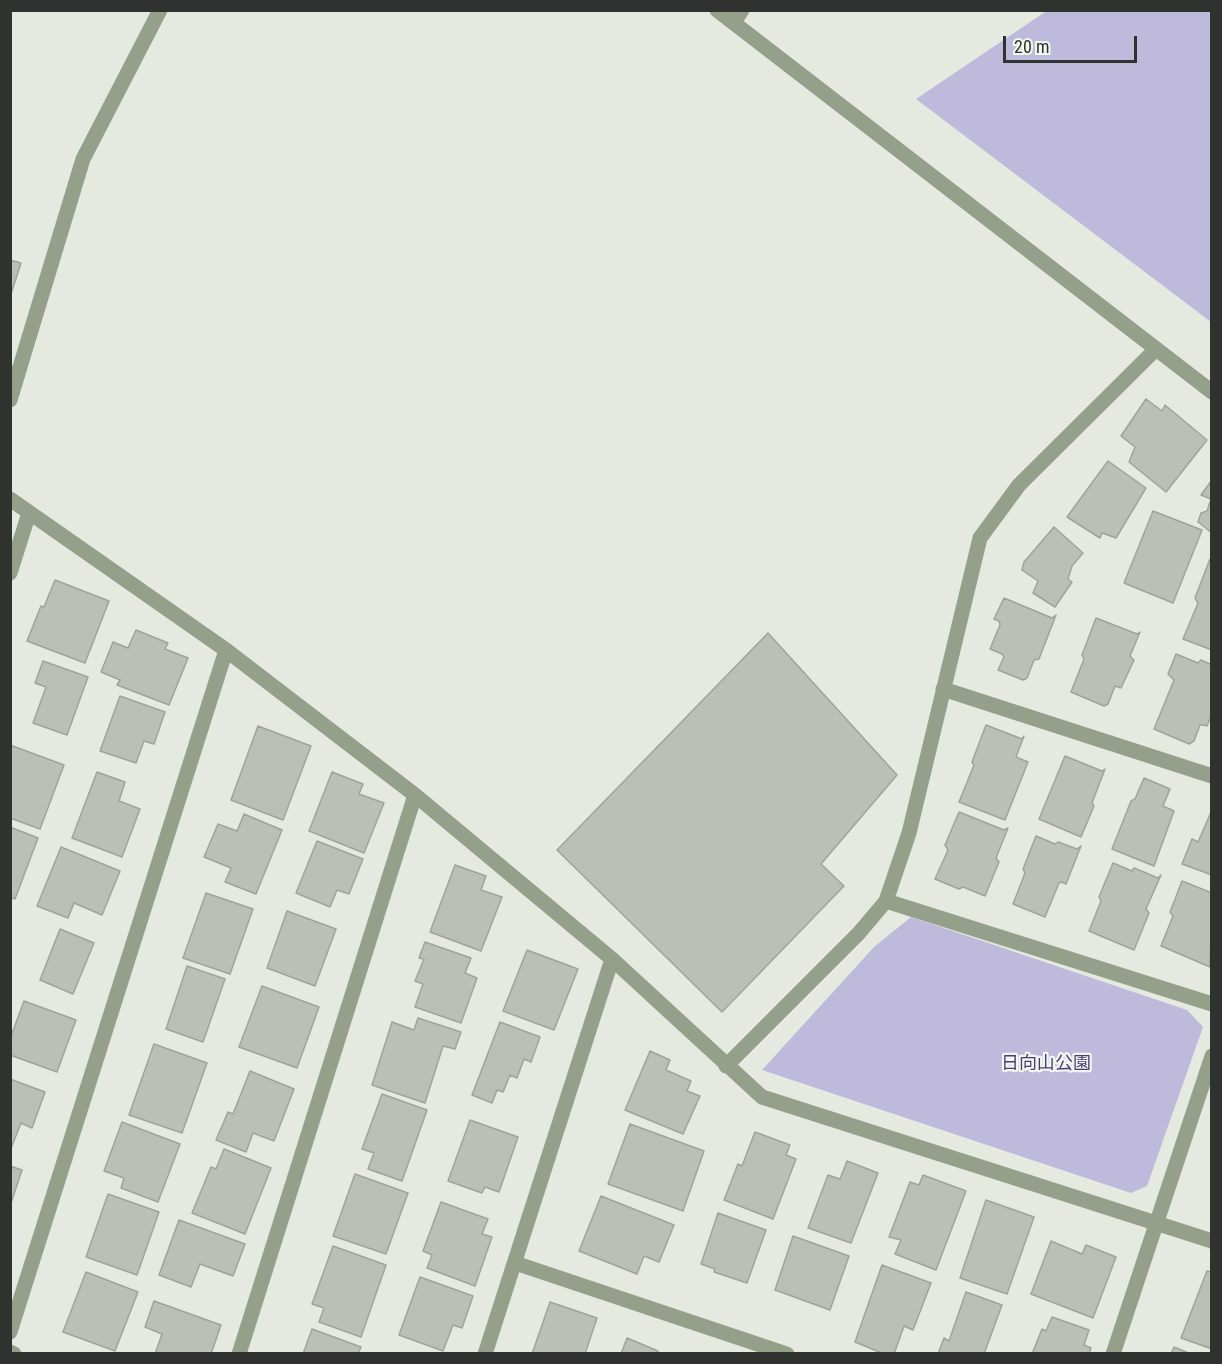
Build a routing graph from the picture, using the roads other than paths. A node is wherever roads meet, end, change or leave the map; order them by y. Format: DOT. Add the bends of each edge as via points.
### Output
graph roads {
  1 [pos="160,10"];
  2 [pos="717,10"];
  3 [pos="738,16"];
  4 [pos="1156,349"];
  5 [pos="1212,392"];
  6 [pos="10,400"];
  7 [pos="10,499"];
  8 [pos="30,513"];
  9 [pos="10,573"];
  10 [pos="226,650"];
  11 [pos="943,689"];
  12 [pos="1212,776"];
  13 [pos="415,795"];
  14 [pos="886,901"];
  15 [pos="612,959"];
  16 [pos="1212,1004"];
  17 [pos="1212,1056"];
  18 [pos="726,1066"];
  19 [pos="1156,1223"];
  20 [pos="1212,1241"];
  21 [pos="514,1263"];
  22 [pos="10,1332"];
  23 [pos="239,1353"];
  24 [pos="485,1353"];
  25 [pos="787,1353"];
  26 [pos="1113,1353"];
  1 -- 6 [label="street" via="83,159"];
  2 -- 3 [label="street"];
  3 -- 4 [label="street"];
  4 -- 5 [label="street"];
  4 -- 11 [label="street" via="1019,484 980,538"];
  7 -- 8 [label="street"];
  8 -- 9 [label="street"];
  8 -- 10 [label="street"];
  10 -- 13 [label="street"];
  10 -- 22 [label="street"];
  11 -- 12 [label="street"];
  11 -- 14 [label="street" via="909,833"];
  13 -- 15 [label="street"];
  13 -- 23 [label="street"];
  14 -- 16 [label="street"];
  14 -- 18 [label="street"];
  15 -- 18 [label="street"];
  15 -- 21 [label="street"];
  17 -- 19 [label="street"];
  18 -- 19 [label="street" via="762,1097"];
  19 -- 20 [label="street"];
  19 -- 26 [label="street"];
  21 -- 24 [label="street"];
  21 -- 25 [label="street"];
}
